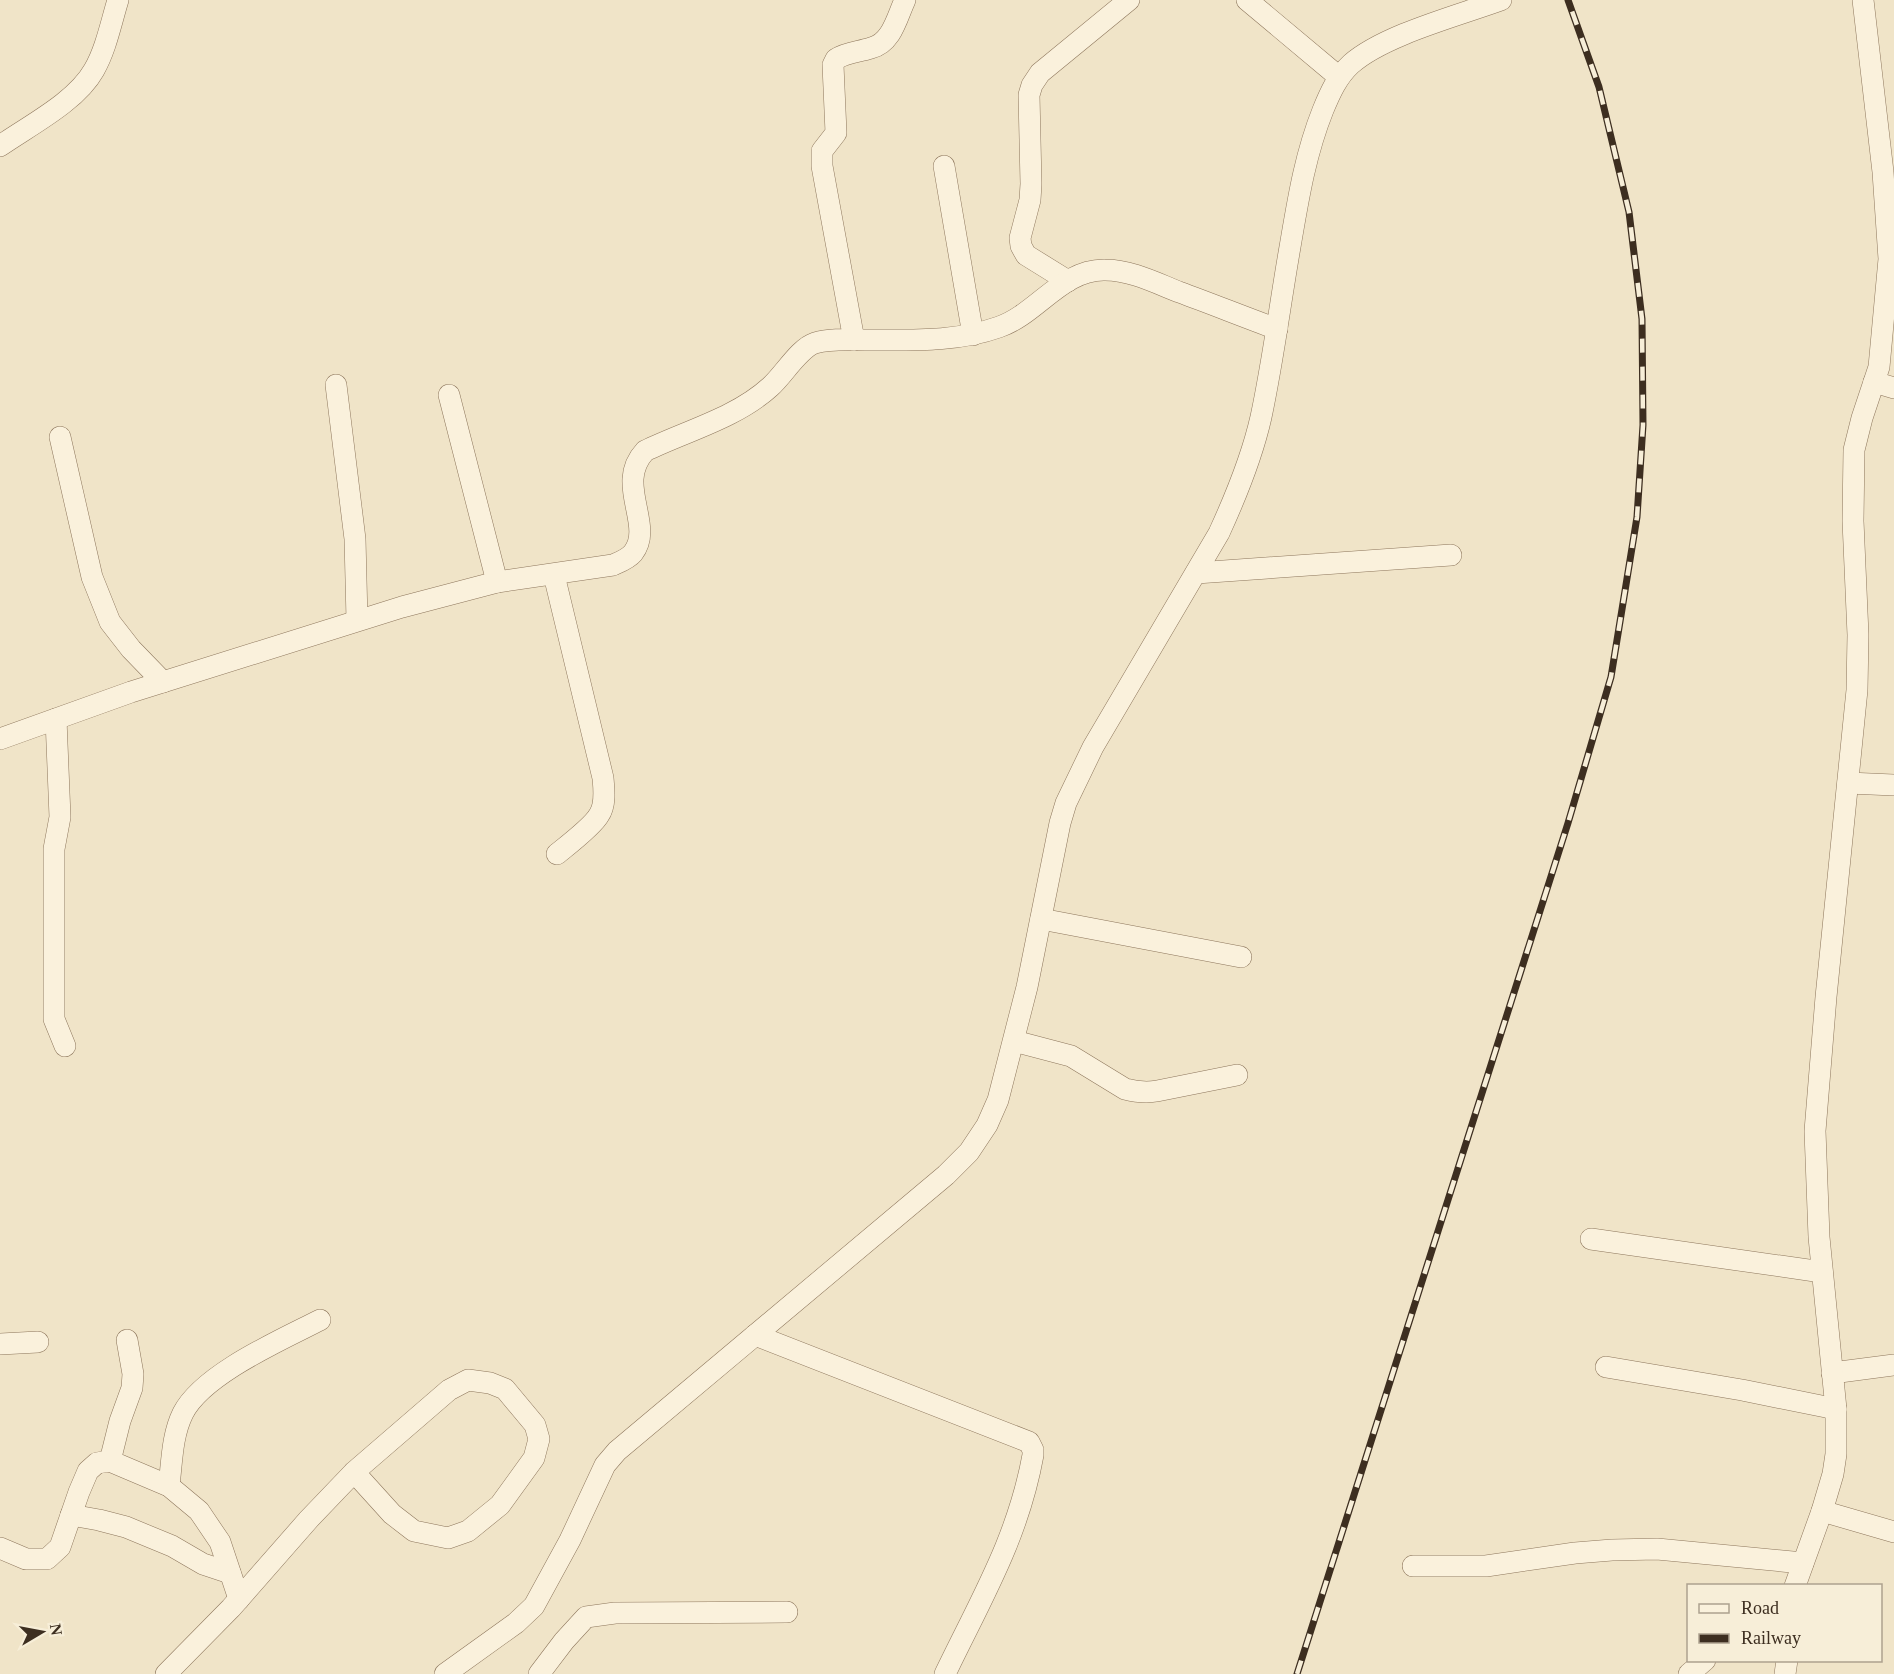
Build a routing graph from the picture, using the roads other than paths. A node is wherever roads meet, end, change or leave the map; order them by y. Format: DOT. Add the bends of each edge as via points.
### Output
graph roads {
  1 [pos="118,0"];
  2 [pos="905,0"];
  3 [pos="1129,0"];
  4 [pos="1247,0"];
  5 [pos="1501,0"];
  6 [pos="1863,0"];
  7 [pos="1338,77"];
  8 [pos="0,146"];
  9 [pos="944,166"];
  10 [pos="1068,281"];
  11 [pos="1277,329"];
  12 [pos="973,334"];
  13 [pos="854,340"];
  14 [pos="1882,379"];
  15 [pos="336,386"];
  16 [pos="449,395"];
  17 [pos="60,437"];
  18 [pos="1451,555"];
  19 [pos="1196,573"];
  20 [pos="554,575"];
  21 [pos="497,582"];
  22 [pos="357,620"];
  23 [pos="163,682"];
  24 [pos="56,719"];
  25 [pos="0,739"];
  26 [pos="1848,783"];
  27 [pos="1894,785"];
  28 [pos="557,854"];
  29 [pos="1041,919"];
  30 [pos="1241,957"];
  31 [pos="1014,1041"];
  32 [pos="65,1046"];
  33 [pos="1237,1075"];
  34 [pos="1591,1239"];
  35 [pos="1822,1272"];
  36 [pos="320,1320"];
  37 [pos="755,1335"];
  38 [pos="127,1340"];
  39 [pos="38,1342"];
  40 [pos="0,1344"];
  41 [pos="1894,1365"];
  42 [pos="1606,1367"];
  43 [pos="1832,1373"];
  44 [pos="1836,1409"];
  45 [pos="110,1461"];
  46 [pos="354,1472"];
  47 [pos="170,1486"];
  48 [pos="1822,1511"];
  49 [pos="71,1515"];
  50 [pos="1894,1532"];
  51 [pos="0,1548"];
  52 [pos="1803,1563"];
  53 [pos="1413,1566"];
  54 [pos="230,1573"];
  55 [pos="1796,1584"];
  56 [pos="238,1599"];
  57 [pos="787,1612"];
  58 [pos="1703,1662"];
  59 [pos="166,1674"];
  60 [pos="445,1674"];
  61 [pos="539,1674"];
  62 [pos="945,1674"];
  63 [pos="1689,1674"];
  1 -- 8 [label="street" via="93,72 65,101"];
  2 -- 13 [label="street" via="881,45 847,53 833,65 836,133 823,148 822,166"];
  3 -- 10 [label="street" via="1040,73 1029,95 1031,184 1021,246 1026,255"];
  4 -- 7 [label="street"];
  5 -- 7 [label="street" via="1388,41 1364,54"];
  6 -- 14 [label="street" via="1889,259"];
  7 -- 11 [label="street" via="1312,139 1300,185"];
  9 -- 12 [label="street"];
  10 -- 11 [label="street" via="1104,270 1126,273"];
  10 -- 12 [label="street" via="1002,326"];
  11 -- 19 [label="street" via="1260,420 1246,467 1236,497"];
  12 -- 13 [label="street" via="948,339"];
  13 -- 20 [label="street" via="813,344 769,388 746,404 645,451 633,468 639,531 634,552 613,565"];
  14 -- 26 [label="street" via="1862,418 1854,450 1858,657"];
  15 -- 22 [label="street" via="355,539"];
  16 -- 21 [label="street"];
  17 -- 23 [label="street" via="92,577 110,622"];
  18 -- 19 [label="street"];
  19 -- 29 [label="street" via="1076,780 1060,823"];
  20 -- 21 [label="street"];
  20 -- 28 [label="street" via="604,789 599,816"];
  21 -- 22 [label="street"];
  22 -- 23 [label="street"];
  23 -- 24 [label="street"];
  24 -- 25 [label="street"];
  24 -- 32 [label="street" via="60,817 54,849 54,1019"];
  26 -- 27 [label="street"];
  26 -- 35 [label="street" via="1815,1131"];
  29 -- 30 [label="street"];
  29 -- 31 [label="street"];
  31 -- 33 [label="street" via="1071,1056 1125,1089 1144,1093"];
  31 -- 37 [label="street" via="998,1100 969,1152"];
  34 -- 35 [label="street"];
  35 -- 43 [label="street"];
  36 -- 47 [label="street" via="238,1363 200,1391 183,1412 174,1440"];
  37 -- 60 [label="street" via="617,1451 605,1466 534,1606"];
  37 -- 62 [label="street" via="1029,1442 1033,1449 1014,1528"];
  38 -- 45 [label="street" via="132,1388"];
  39 -- 40 [label="street"];
  41 -- 43 [label="street"];
  42 -- 44 [label="street"];
  43 -- 44 [label="street"];
  44 -- 48 [label="street" via="1836,1454"];
  45 -- 47 [label="street"];
  45 -- 49 [label="street" via="97,1463 88,1471"];
  46 -- 46 [label="street" via="392,1514 414,1531 448,1538 468,1531 500,1505 534,1458 539,1439 535,1425 505,1389 468,1380 449,1390"];
  46 -- 56 [label="street"];
  47 -- 54 [label="street" via="199,1511 220,1542"];
  48 -- 50 [label="street"];
  48 -- 52 [label="street"];
  49 -- 51 [label="street" via="60,1547 47,1559 26,1559"];
  49 -- 54 [label="street" via="126,1527"];
  52 -- 53 [label="street" via="1657,1549 1604,1550 1486,1566"];
  52 -- 55 [label="street"];
  54 -- 56 [label="street"];
  56 -- 59 [label="street"];
  57 -- 61 [label="street" via="615,1613 586,1617"];
  58 -- 63 [label="street"];
}
